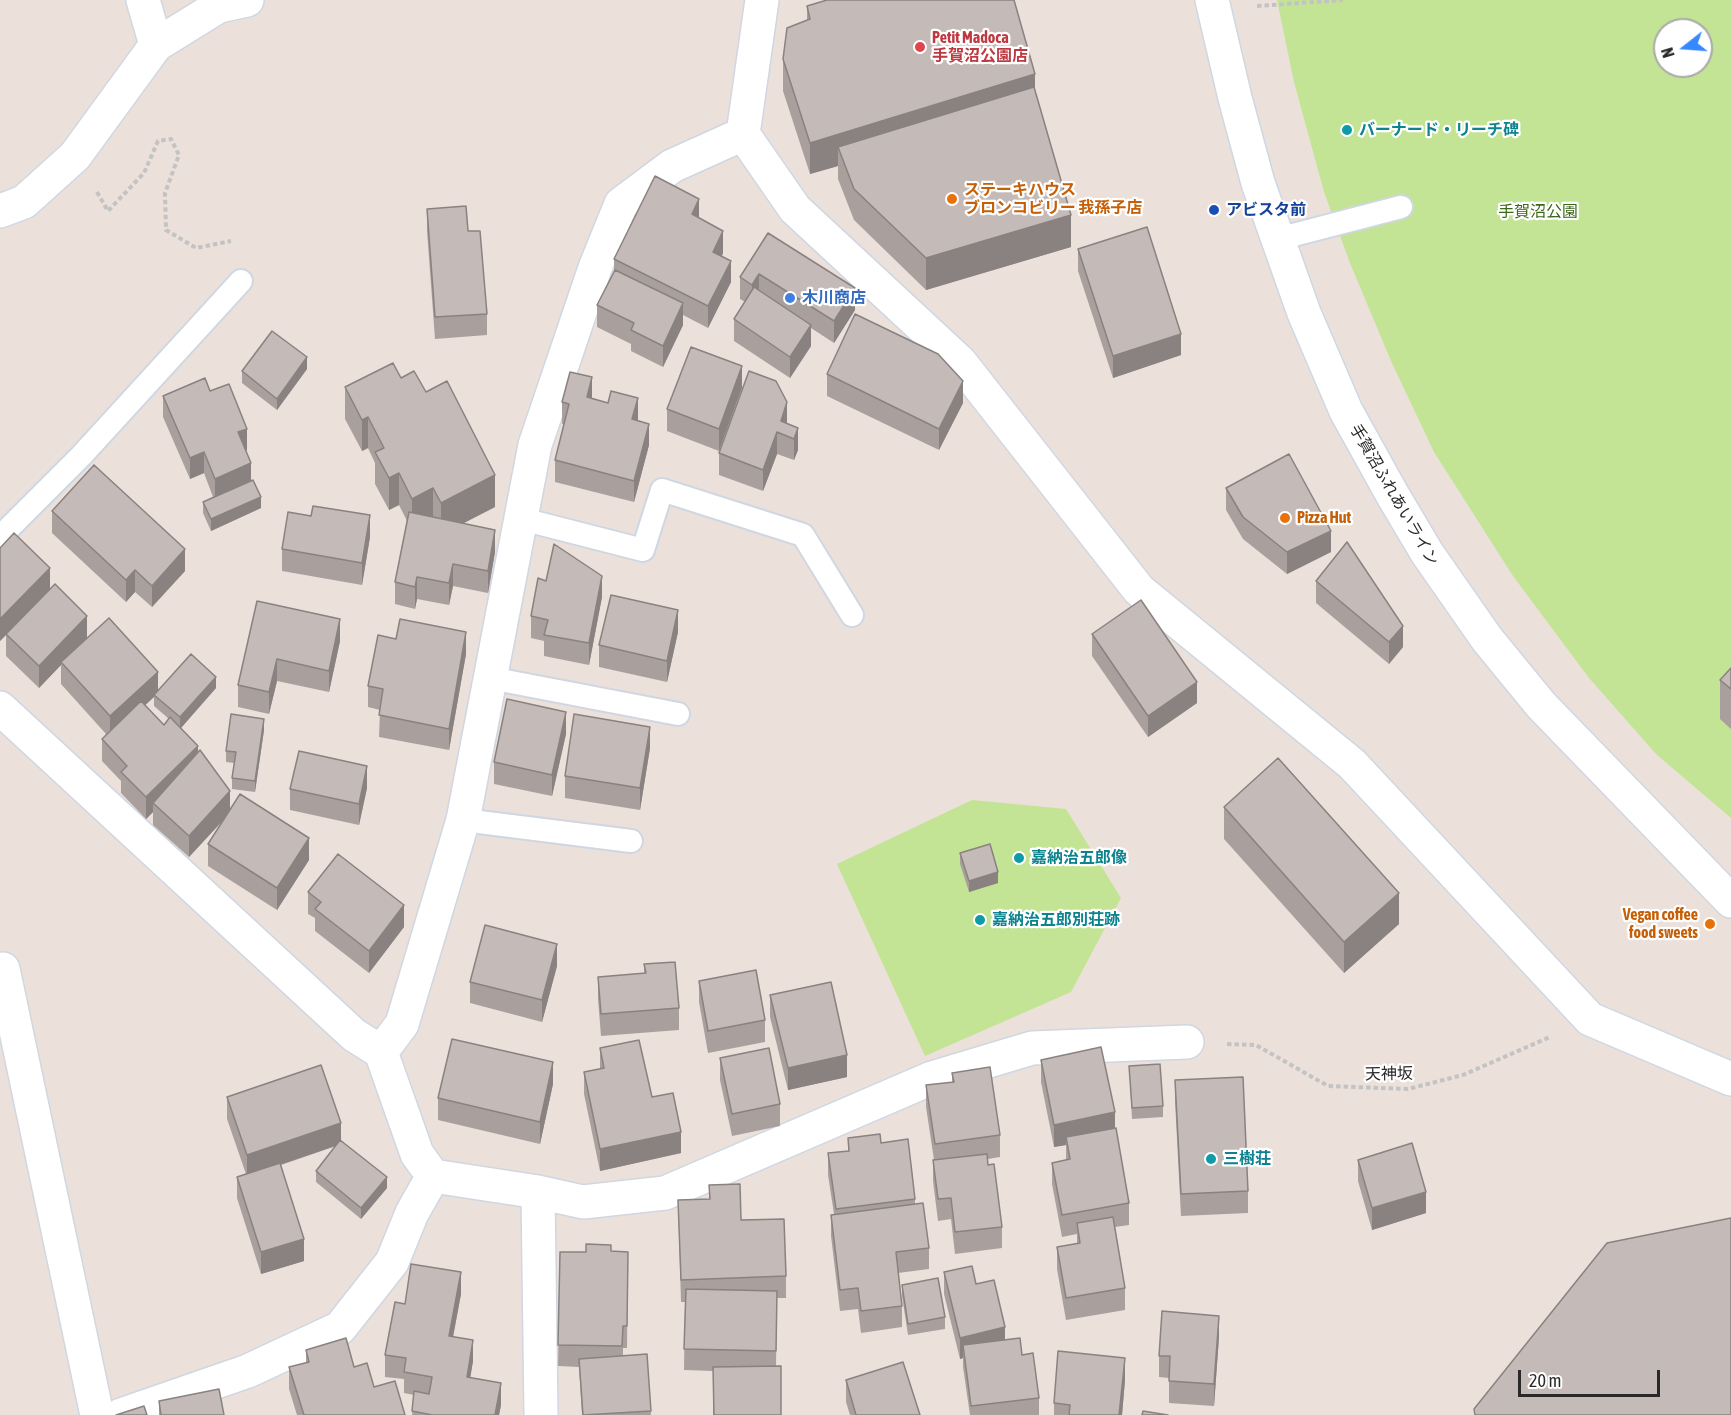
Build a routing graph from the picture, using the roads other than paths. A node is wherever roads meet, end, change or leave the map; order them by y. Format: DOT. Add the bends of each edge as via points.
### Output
graph roads {
  1 [pos="144,0"];
  2 [pos="247,0"];
  3 [pos="762,0"];
  4 [pos="1213,4"];
  5 [pos="156,45"];
  6 [pos="743,134"];
  7 [pos="1401,207"];
  8 [pos="0,211"];
  9 [pos="1278,239"];
  10 [pos="241,281"];
  11 [pos="522,519"];
  12 [pos="0,537"];
  13 [pos="852,615"];
  14 [pos="490,678"];
  15 [pos="0,708"];
  16 [pos="678,714"];
  17 [pos="463,820"];
  18 [pos="631,841"];
  19 [pos="1731,901"];
  20 [pos="3,969"];
  21 [pos="1187,1042"];
  22 [pos="381,1052"];
  23 [pos="1731,1079"];
  24 [pos="433,1176"];
  25 [pos="538,1192"];
  26 [pos="97,1415"];
  27 [pos="121,1415"];
  28 [pos="541,1415"];
  1 -- 5 [label="street"];
  2 -- 5 [label="street" via="219,6"];
  3 -- 6 [label="street"];
  4 -- 9 [label="street, 手賀沼ふれあいライン" via="1255,173"];
  5 -- 8 [label="street" via="75,156 24,202"];
  6 -- 11 [label="street" via="672,166 621,204 595,268 536,445"];
  6 -- 23 [label="street" via="795,209 960,362 1139,590 1352,764 1590,1019"];
  7 -- 9 [label="lane"];
  9 -- 19 [label="street, 手賀沼ふれあいライン" via="1304,313 1346,411 1427,553 1487,639 1541,705"];
  10 -- 12 [label="lane" via="81,456"];
  11 -- 13 [label="lane" via="643,550 662,490 803,535"];
  11 -- 14 [label="street"];
  14 -- 16 [label="lane"];
  14 -- 17 [label="street"];
  15 -- 22 [label="street" via="354,1035"];
  17 -- 18 [label="lane"];
  17 -- 22 [label="street" via="402,1024"];
  20 -- 26 [label="street"];
  21 -- 25 [label="street" via="1032,1048 932,1078 665,1193 584,1202"];
  22 -- 24 [label="street" via="417,1154"];
  24 -- 25 [label="street"];
  24 -- 27 [label="street" via="412,1213 392,1262 340,1328 248,1371"];
  25 -- 28 [label="street"];
}
